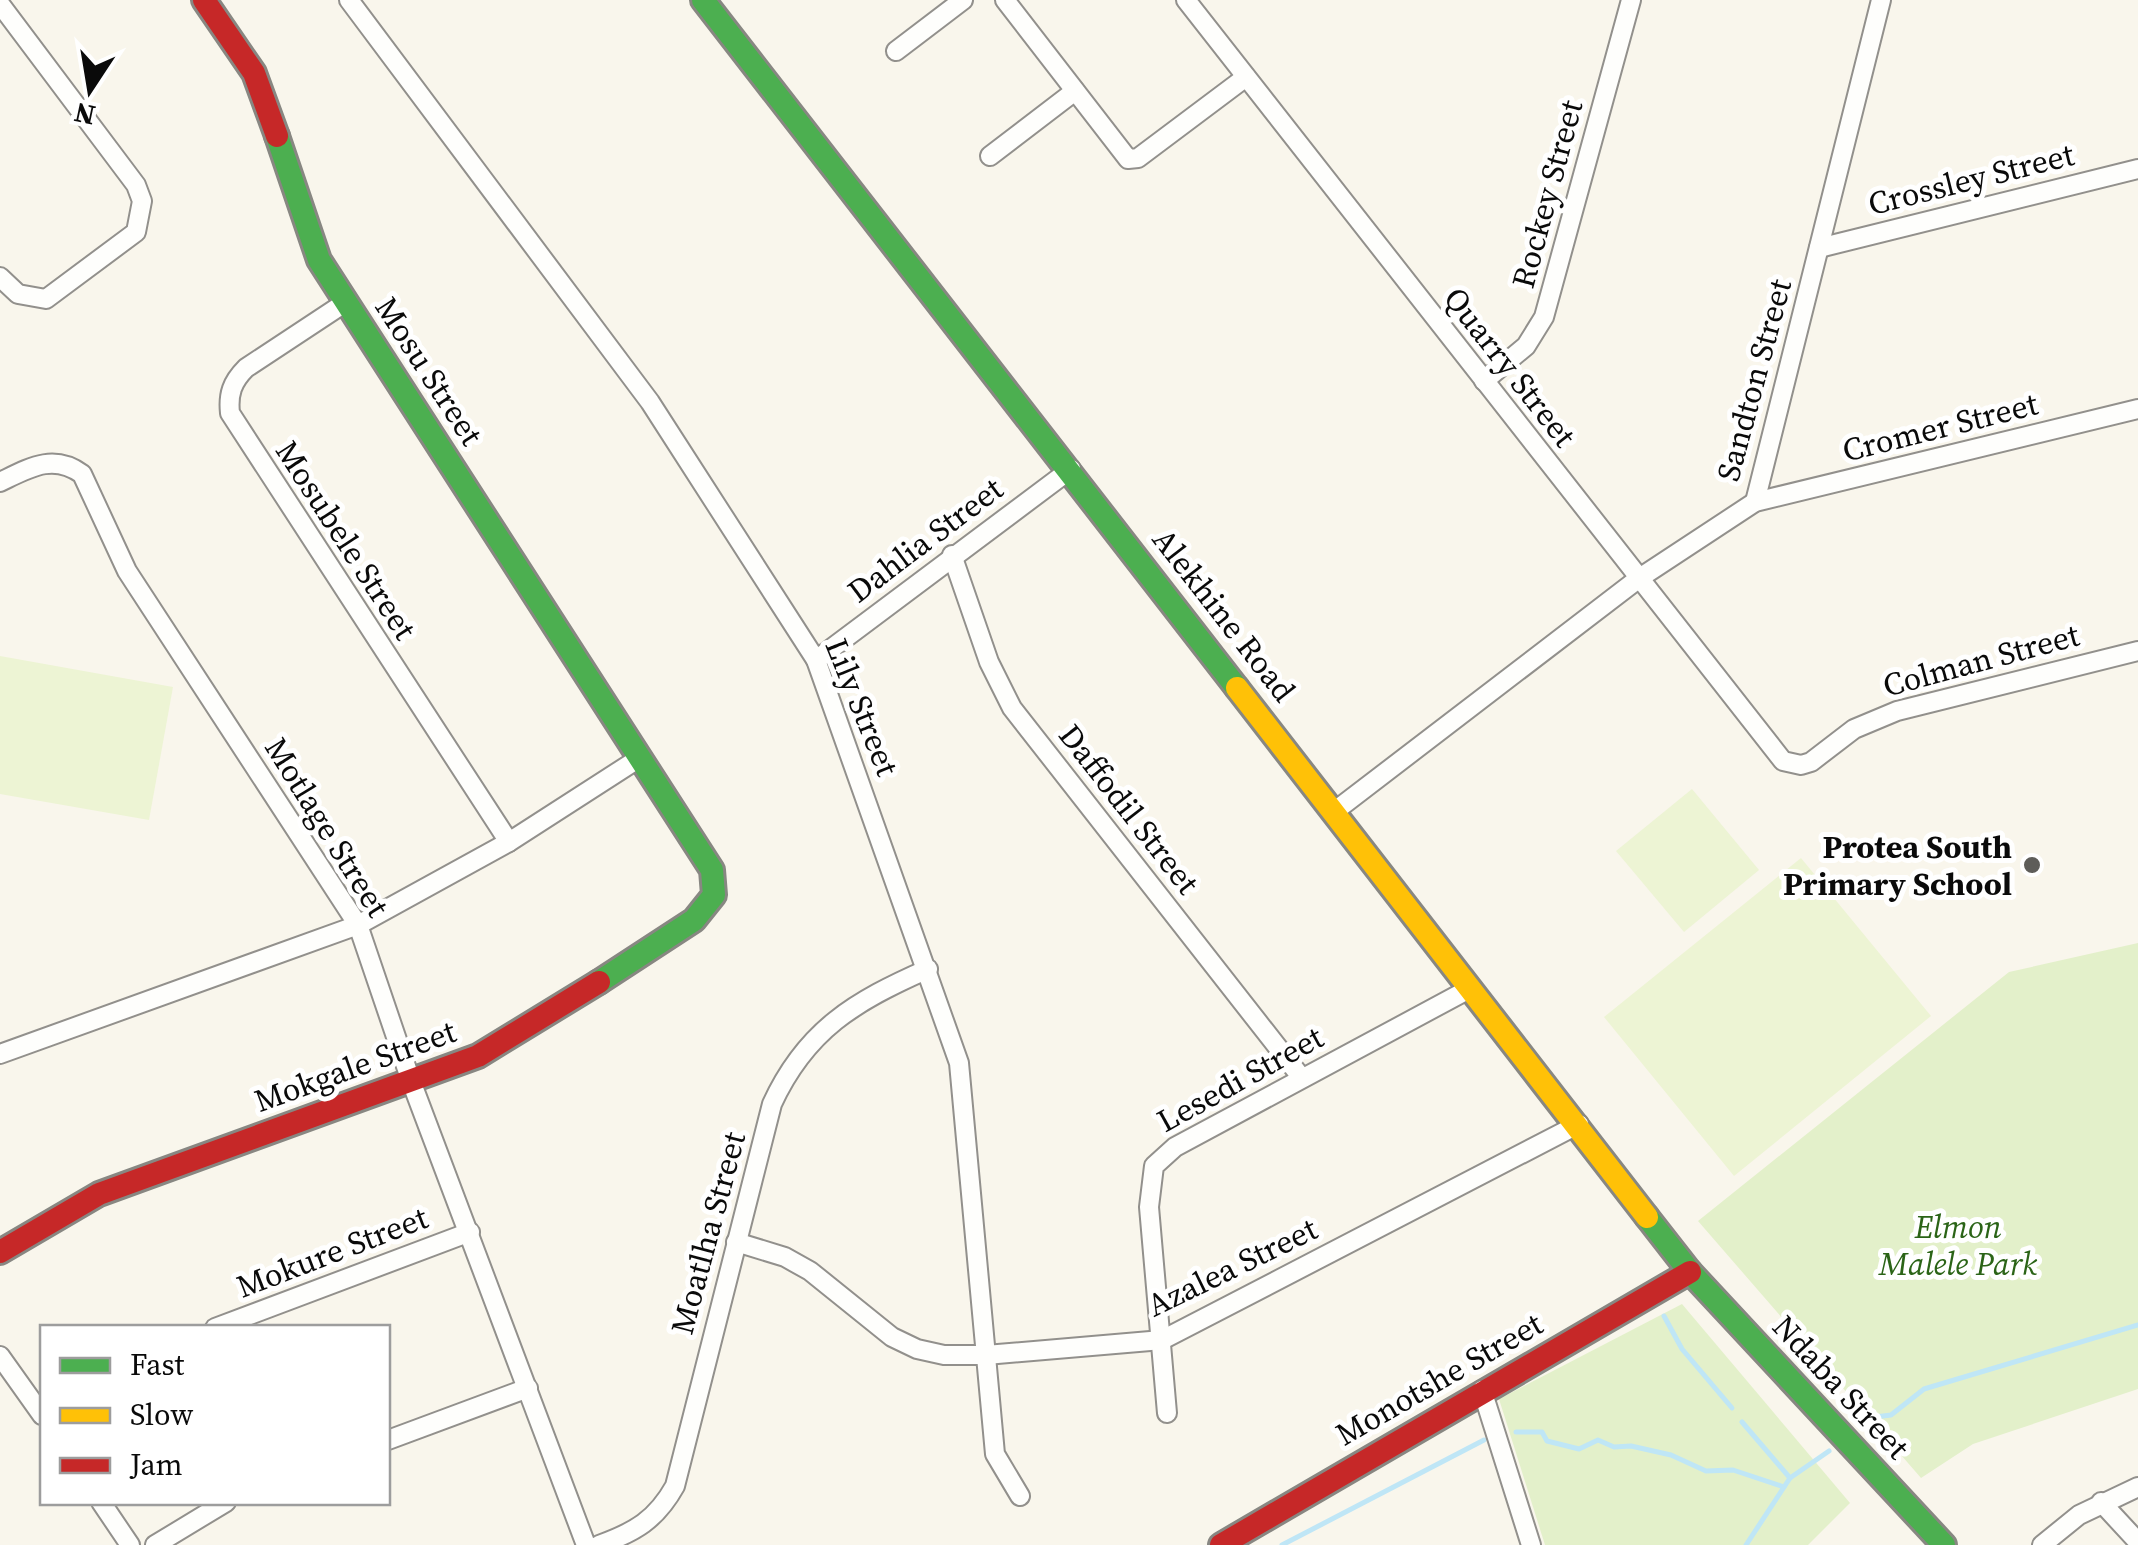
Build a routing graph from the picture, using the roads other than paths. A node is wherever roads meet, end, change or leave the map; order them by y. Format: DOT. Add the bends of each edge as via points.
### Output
graph roads {
  1 [pos="204,0"];
  2 [pos="349,0"];
  3 [pos="703,0"];
  4 [pos="962,0"];
  5 [pos="1005,0"];
  6 [pos="1186,0"];
  7 [pos="1631,0"];
  8 [pos="1881,0"];
  9 [pos="0,4"];
  10 [pos="896,51"];
  11 [pos="1246,77"];
  12 [pos="1075,90"];
  13 [pos="990,156"];
  14 [pos="2138,168"];
  15 [pos="1819,248"];
  16 [pos="0,277"];
  17 [pos="346,302"];
  18 [pos="1484,382"];
  19 [pos="2138,408"];
  20 [pos="1071,469"];
  21 [pos="0,482"];
  22 [pos="1755,502"];
  23 [pos="952,556"];
  24 [pos="1638,580"];
  25 [pos="2138,651"];
  26 [pos="816,660"];
  27 [pos="641,757"];
  28 [pos="1792,764"];
  29 [pos="1335,811"];
  30 [pos="509,842"];
  31 [pos="711,902"];
  32 [pos="358,926"];
  33 [pos="928,969"];
  34 [pos="1471,988"];
  35 [pos="0,1054"];
  36 [pos="1301,1077"];
  37 [pos="411,1081"];
  38 [pos="1578,1124"];
  39 [pos="470,1232"];
  40 [pos="736,1242"];
  41 [pos="0,1252"];
  42 [pos="1690,1272"];
  43 [pos="223,1325"];
  44 [pos="1162,1340"];
  45 [pos="986,1355"];
  46 [pos="0,1356"];
  47 [pos="528,1388"];
  48 [pos="1482,1390"];
  49 [pos="1167,1412"];
  50 [pos="40,1413"];
  51 [pos="390,1439"];
  52 [pos="2138,1487"];
  53 [pos="1020,1496"];
  54 [pos="2101,1502"];
  55 [pos="103,1505"];
  56 [pos="221,1505"];
  57 [pos="2138,1542"];
  58 [pos="130,1545"];
  59 [pos="155,1545"];
  60 [pos="586,1545"];
  61 [pos="599,1545"];
  62 [pos="1222,1545"];
  63 [pos="1530,1545"];
  64 [pos="1944,1545"];
  65 [pos="2042,1545"];
  1 -- 17 [label="street, Mosu Street" via="260,86 304,229"];
  2 -- 26 [label="street, Lily Street" via="650,402"];
  3 -- 20 [label="street, Alekhine Road"];
  4 -- 10 [label="street"];
  5 -- 12 [label="street"];
  6 -- 11 [label="street, Quarry Street"];
  7 -- 18 [label="street, Rockey Street" via="1544,317 1526,346"];
  8 -- 15 [label="street, Sandton Street"];
  9 -- 16 [label="street" via="142,201 136,232 46,299 18,294"];
  11 -- 12 [label="street" via="1133,160"];
  11 -- 18 [label="street, Quarry Street"];
  12 -- 13 [label="street"];
  14 -- 15 [label="street, Crossley Street"];
  15 -- 22 [label="street, Sandton Street"];
  17 -- 27 [label="street, Mosu Street"];
  17 -- 30 [label="street, Mosubele Street" via="235,378 230,413"];
  18 -- 24 [label="street, Quarry Street"];
  19 -- 22 [label="street, Cromer Street"];
  20 -- 23 [label="street, Dahlia Street"];
  20 -- 29 [label="street, Alekhine Road"];
  21 -- 32 [label="street, Motlage Street" via="46,463 82,474 128,571"];
  22 -- 24 [label="street, Sandton Street"];
  23 -- 26 [label="street, Dahlia Street"];
  23 -- 36 [label="street, Daffodil Street" via="1012,708"];
  24 -- 28 [label="street, Quarry Street" via="1775,753"];
  24 -- 29 [label="street, Sandton Street"];
  25 -- 28 [label="street, Colman Street" via="1897,710 1854,729 1811,762"];
  26 -- 33 [label="street, Lily Street"];
  27 -- 30 [label="street"];
  27 -- 31 [label="street, Mosu Street" via="712,870"];
  29 -- 34 [label="street, Alekhine Road"];
  30 -- 32 [label="street"];
  31 -- 37 [label="street, Mokgale Street" via="694,920 520,1034"];
  32 -- 35 [label="street"];
  32 -- 37 [label="street, Motlage Street"];
  33 -- 40 [label="street, Moatlha Street" via="855,1004 786,1074"];
  33 -- 45 [label="street, Lily Street" via="959,1063"];
  34 -- 36 [label="street, Lesedi Street"];
  34 -- 38 [label="street, Alekhine Road"];
  36 -- 44 [label="street, Lesedi Street" via="1175,1147 1154,1166 1149,1207"];
  37 -- 39 [label="street, Motlage Street"];
  37 -- 41 [label="street, Mokgale Street" via="99,1194"];
  38 -- 42 [label="street, Alekhine Road"];
  38 -- 44 [label="street, Azalea Street"];
  39 -- 43 [label="street, Mokure Street"];
  39 -- 47 [label="street, Motlage Street"];
  40 -- 45 [label="street, Azalea Street" via="810,1270 917,1350"];
  40 -- 61 [label="street, Moatlha Street" via="675,1486 654,1518"];
  42 -- 48 [label="street, Monotshe Street"];
  42 -- 64 [label="street, Ndaba Street"];
  44 -- 45 [label="street, Azalea Street"];
  44 -- 49 [label="street, Lesedi Street"];
  45 -- 53 [label="street, Lily Street" via="994,1454"];
  46 -- 50 [label="street"];
  47 -- 51 [label="street"];
  47 -- 60 [label="street, Motlage Street"];
  48 -- 62 [label="street, Monotshe Street"];
  48 -- 63 [label="street"];
  52 -- 54 [label="street"];
  54 -- 57 [label="street"];
  54 -- 65 [label="street"];
  55 -- 58 [label="street"];
  56 -- 59 [label="street"];
}
